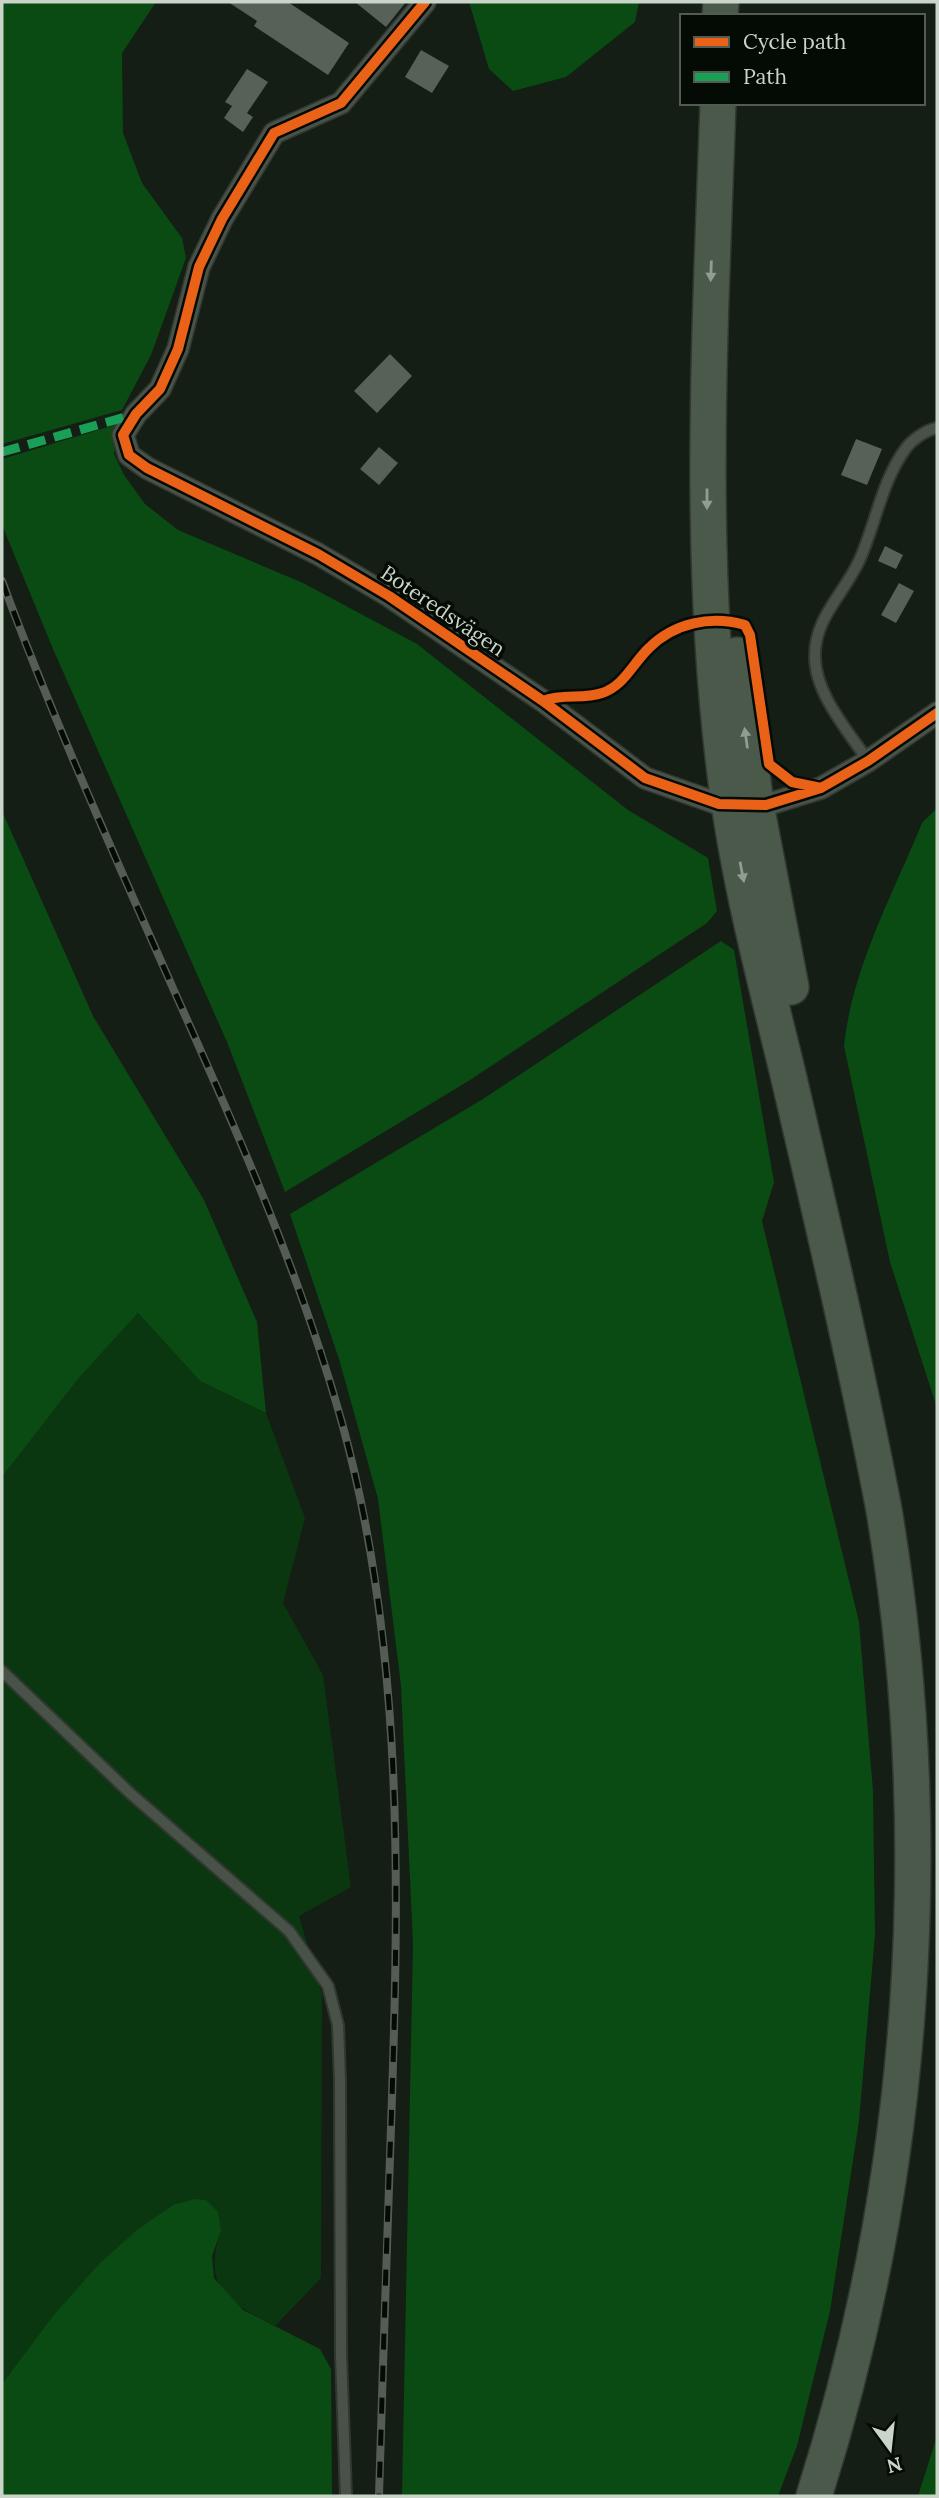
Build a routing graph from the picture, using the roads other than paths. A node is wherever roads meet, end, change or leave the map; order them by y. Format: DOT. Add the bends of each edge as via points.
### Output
graph roads {
  1 [pos="425,2"];
  2 [pos="718,105"];
  3 [pos="738,105"];
  4 [pos="937,428"];
  5 [pos="937,713"];
  6 [pos="868,761"];
  7 [pos="743,805"];
  8 [pos="2,1671"];
  9 [pos="346,2496"];
  10 [pos="814,2496"];
  11 [pos="836,2496"];
  1 -- 7 [label="street, Boteredsvägen" via="341,103 274,133 199,267 178,349 160,389 123,435 129,455 388,596 543,701 645,778"];
  2 -- 7 [label="highway, one-way" via="708,341 710,621"];
  7 -- 3 [label="highway, one-way" via="731,509"];
  4 -- 6 [label="lane" via="908,445 898,460 858,563 829,608 818,636 815,658 821,682"];
  5 -- 6 [label="street"];
  6 -- 7 [label="street" via="821,788 788,800"];
  7 -- 10 [label="highway, one-way" via="750,914 884,1512 900,1607 915,1796 912,2002 885,2222 865,2319"];
  7 -- 11 [label="highway" via="793,998 903,1507 917,1604 933,1794 929,2000 918,2117 884,2310"];
  8 -- 9 [label="lane" via="131,1794 289,1931 328,1986 338,2025 340,2081"];
}
